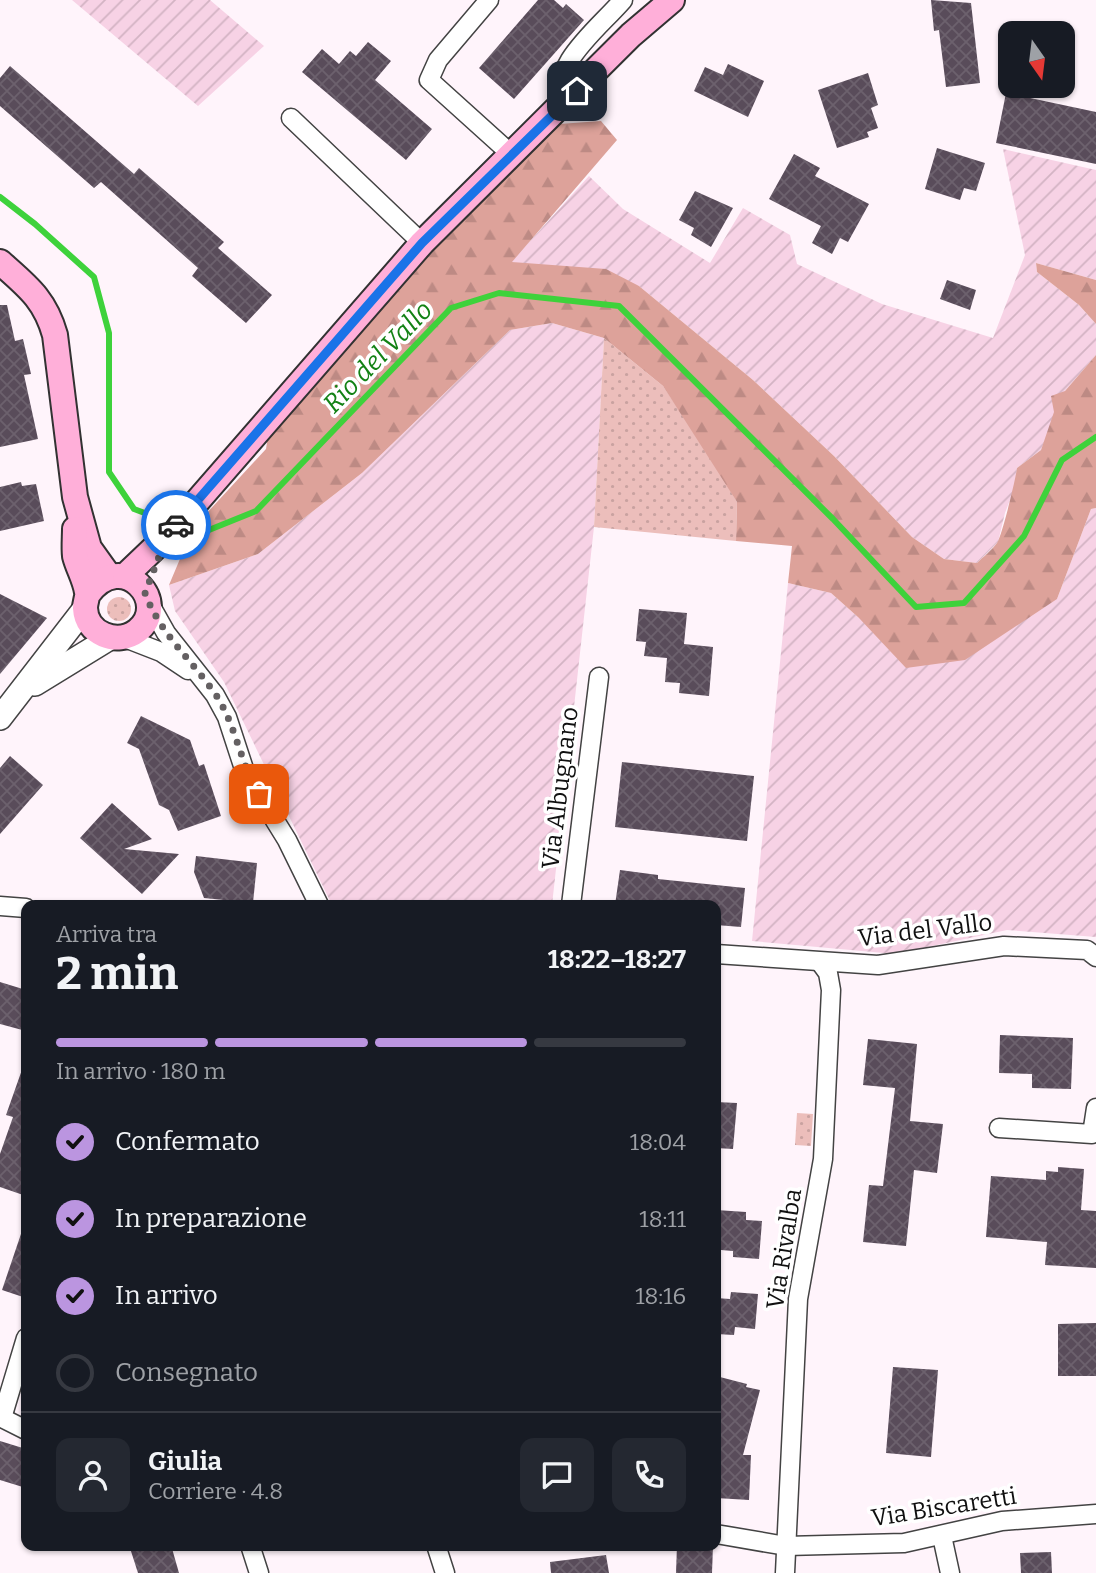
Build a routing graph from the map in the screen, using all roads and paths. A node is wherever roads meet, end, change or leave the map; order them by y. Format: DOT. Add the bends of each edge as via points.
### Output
graph roads {
  1 [pos="489,0"];
  2 [pos="623,0"];
  3 [pos="672,0"];
  4 [pos="559,109"];
  5 [pos="291,118"];
  6 [pos="511,154"];
  7 [pos="422,243"];
  8 [pos="0,262"];
  9 [pos="75,497"];
  10 [pos="151,558"];
  11 [pos="117,576"];
  12 [pos="147,597"];
  13 [pos="87,601"];
  14 [pos="117,638"];
  15 [pos="200,677"];
  16 [pos="599,677"];
  17 [pos="23,692"];
  18 [pos="0,718"];
  19 [pos="317,900"];
  20 [pos="571,900"];
  21 [pos="0,906"];
  22 [pos="21,908"];
  23 [pos="721,954"];
  24 [pos="1096,957"];
  25 [pos="820,962"];
  26 [pos="1096,1108"];
  27 [pos="999,1128"];
  28 [pos="21,1354"];
  29 [pos="1,1417"];
  30 [pos="21,1427"];
  31 [pos="1096,1514"];
  32 [pos="721,1535"];
  33 [pos="942,1536"];
  34 [pos="786,1546"];
  35 [pos="252,1551"];
  36 [pos="438,1551"];
  37 [pos="259,1573"];
  38 [pos="445,1573"];
  39 [pos="785,1573"];
  40 [pos="950,1573"];
  1 -- 6 [label="street" via="439,60 429,80"];
  2 -- 4 [label="street" via="564,66 556,90"];
  3 -- 4 [label="main road"];
  4 -- 6 [label="main road"];
  5 -- 7 [label="street"];
  6 -- 7 [label="main road"];
  7 -- 10 [label="main road"];
  8 -- 9 [label="main road" via="35,293 49,313"];
  9 -- 11 [label="main road" via="89,548"];
  9 -- 13 [label="main road" via="75,554"];
  10 -- 11 [label="main road"];
  10 -- 12 [label="main road"];
  11 -- 12 [label="main road" via="137,582"];
  11 -- 13 [label="main road" via="96,583"];
  12 -- 14 [label="main road" via="147,617 139,630"];
  12 -- 15 [label="street" via="166,633"];
  13 -- 14 [label="main road" via="89,621 97,632"];
  13 -- 17 [label="street"];
  14 -- 15 [label="street" via="161,652"];
  14 -- 17 [label="street"];
  15 -- 19 [label="street" via="227,717 245,772"];
  16 -- 20 [label="street, Via Albugnano"];
  17 -- 18 [label="street"];
  21 -- 22 [label="street"];
  23 -- 25 [label="street, Via del Vallo"];
  24 -- 25 [label="street, Via del Vallo" via="1087,950 1003,946 878,965"];
  25 -- 34 [label="street, Via Rivalba" via="831,990 827,1093 818,1198 798,1299"];
  26 -- 27 [label="street" via="1092,1134"];
  28 -- 29 [label="street"];
  29 -- 30 [label="street"];
  31 -- 33 [label="street, Via Biscaretti" via="1002,1521"];
  32 -- 34 [label="street, Via Biscaretti"];
  33 -- 34 [label="street, Via Biscaretti" via="904,1543"];
  33 -- 40 [label="street"];
  34 -- 39 [label="street, Via Rivalba"];
  35 -- 37 [label="street"];
  36 -- 38 [label="street"];
}
